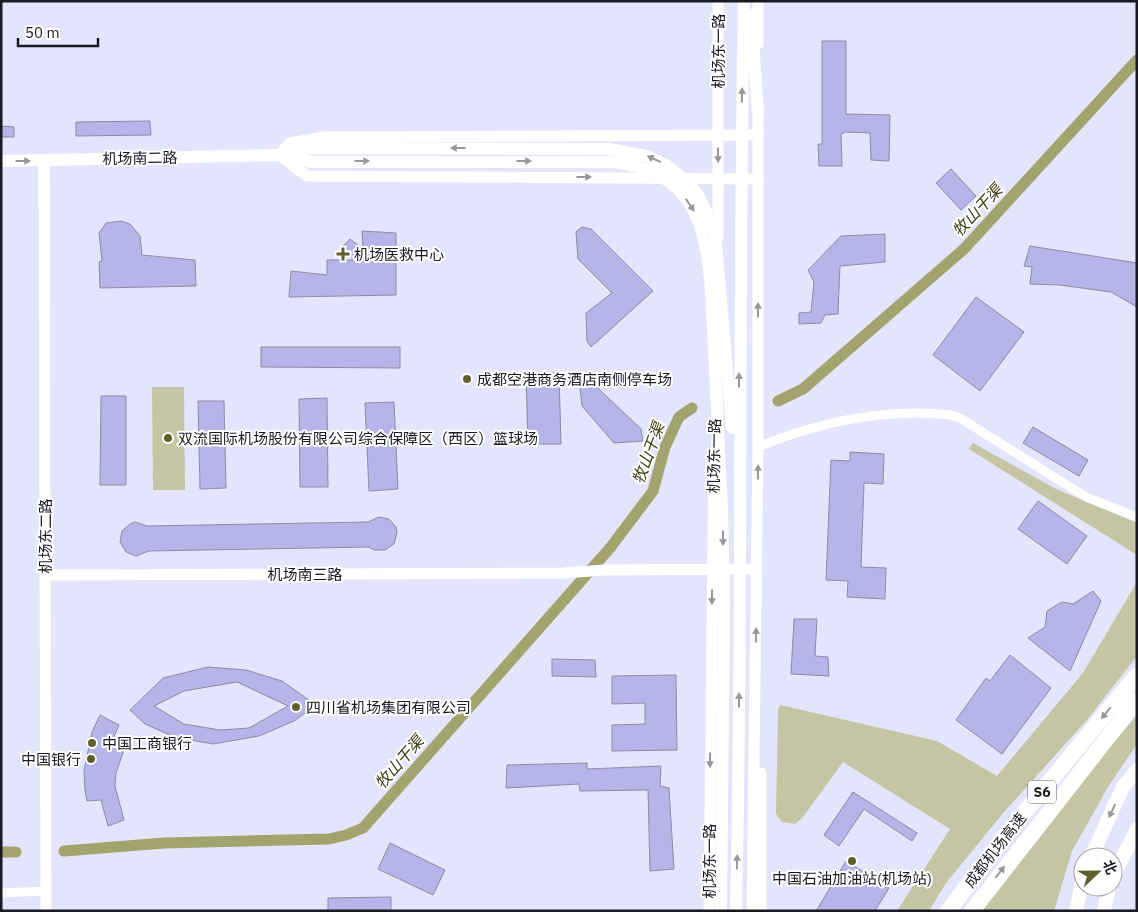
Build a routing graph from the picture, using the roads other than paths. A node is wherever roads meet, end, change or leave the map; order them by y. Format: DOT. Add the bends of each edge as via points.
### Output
graph roads {
  1 [pos="718,1"];
  2 [pos="744,1"];
  3 [pos="750,1"];
  4 [pos="758,1"];
  5 [pos="758,112"];
  6 [pos="718,134"];
  7 [pos="758,135"];
  8 [pos="279,155"];
  9 [pos="44,160"];
  10 [pos="1,161"];
  11 [pos="718,178"];
  12 [pos="758,179"];
  13 [pos="758,447"];
  14 [pos="739,514"];
  15 [pos="1137,517"];
  16 [pos="757,569"];
  17 [pos="712,570"];
  18 [pos="45,575"];
  19 [pos="1137,675"];
  20 [pos="1137,700"];
  21 [pos="755,711"];
  22 [pos="1137,770"];
  23 [pos="1137,829"];
  24 [pos="1096,847"];
  25 [pos="1123,857"];
  26 [pos="46,891"];
  27 [pos="1,893"];
  28 [pos="1079,897"];
  29 [pos="1107,897"];
  30 [pos="46,911"];
  31 [pos="709,911"];
  32 [pos="721,911"];
  33 [pos="736,911"];
  34 [pos="752,911"];
  35 [pos="761,911"];
  36 [pos="948,911"];
  37 [pos="972,911"];
  38 [pos="1076,911"];
  39 [pos="1104,911"];
  1 -- 6 [label="street, 机场东一路"];
  14 -- 2 [label="main road, one-way"];
  3 -- 5 [label="main road"];
  4 -- 5 [label="street"];
  5 -- 7 [label="street"];
  6 -- 7 [label="street"];
  6 -- 8 [label="street" via="324,137 290,142"];
  6 -- 11 [label="street, 机场东一路, one-way"];
  7 -- 12 [label="street"];
  8 -- 9 [label="main road, 机场南二路"];
  8 -- 11 [label="street, one-way" via="307,176"];
  14 -- 8 [label="main road, one-way" via="717,242 704,204 680,175 646,156 609,149 302,148"];
  8 -- 32 [label="main road, one-way" via="313,162 626,163 658,174 693,208 709,258 722,498"];
  10 -- 9 [label="main road, 机场南二路, one-way"];
  9 -- 18 [label="street, 机场东二路"];
  11 -- 12 [label="street"];
  11 -- 17 [label="street, 机场东一路"];
  13 -- 12 [label="street, one-way"];
  13 -- 15 [label="street" via="823,425 884,416 950,415 960,418 1086,497"];
  16 -- 13 [label="street, one-way"];
  33 -- 14 [label="main road, one-way"];
  16 -- 17 [label="street, 机场南三路"];
  21 -- 16 [label="street, one-way"];
  17 -- 18 [label="street, 机场南三路"];
  17 -- 31 [label="street, 机场东一路, one-way"];
  18 -- 26 [label="street, 机场东二路"];
  19 -- 36 [label="highway, 成都机场高速 / S6, one-way" via="1004,836"];
  37 -- 20 [label="highway, 成都机场高速 / S6, one-way"];
  21 -- 34 [label="street"];
  21 -- 35 [label="street" via="762,791"];
  22 -- 24 [label="main road, one-way" via="1123,787"];
  23 -- 25 [label="main road"];
  26 -- 27 [label="street"];
  26 -- 30 [label="street, 机场东二路"];
  28 -- 38 [label="main road"];
  29 -- 39 [label="main road"];
}
